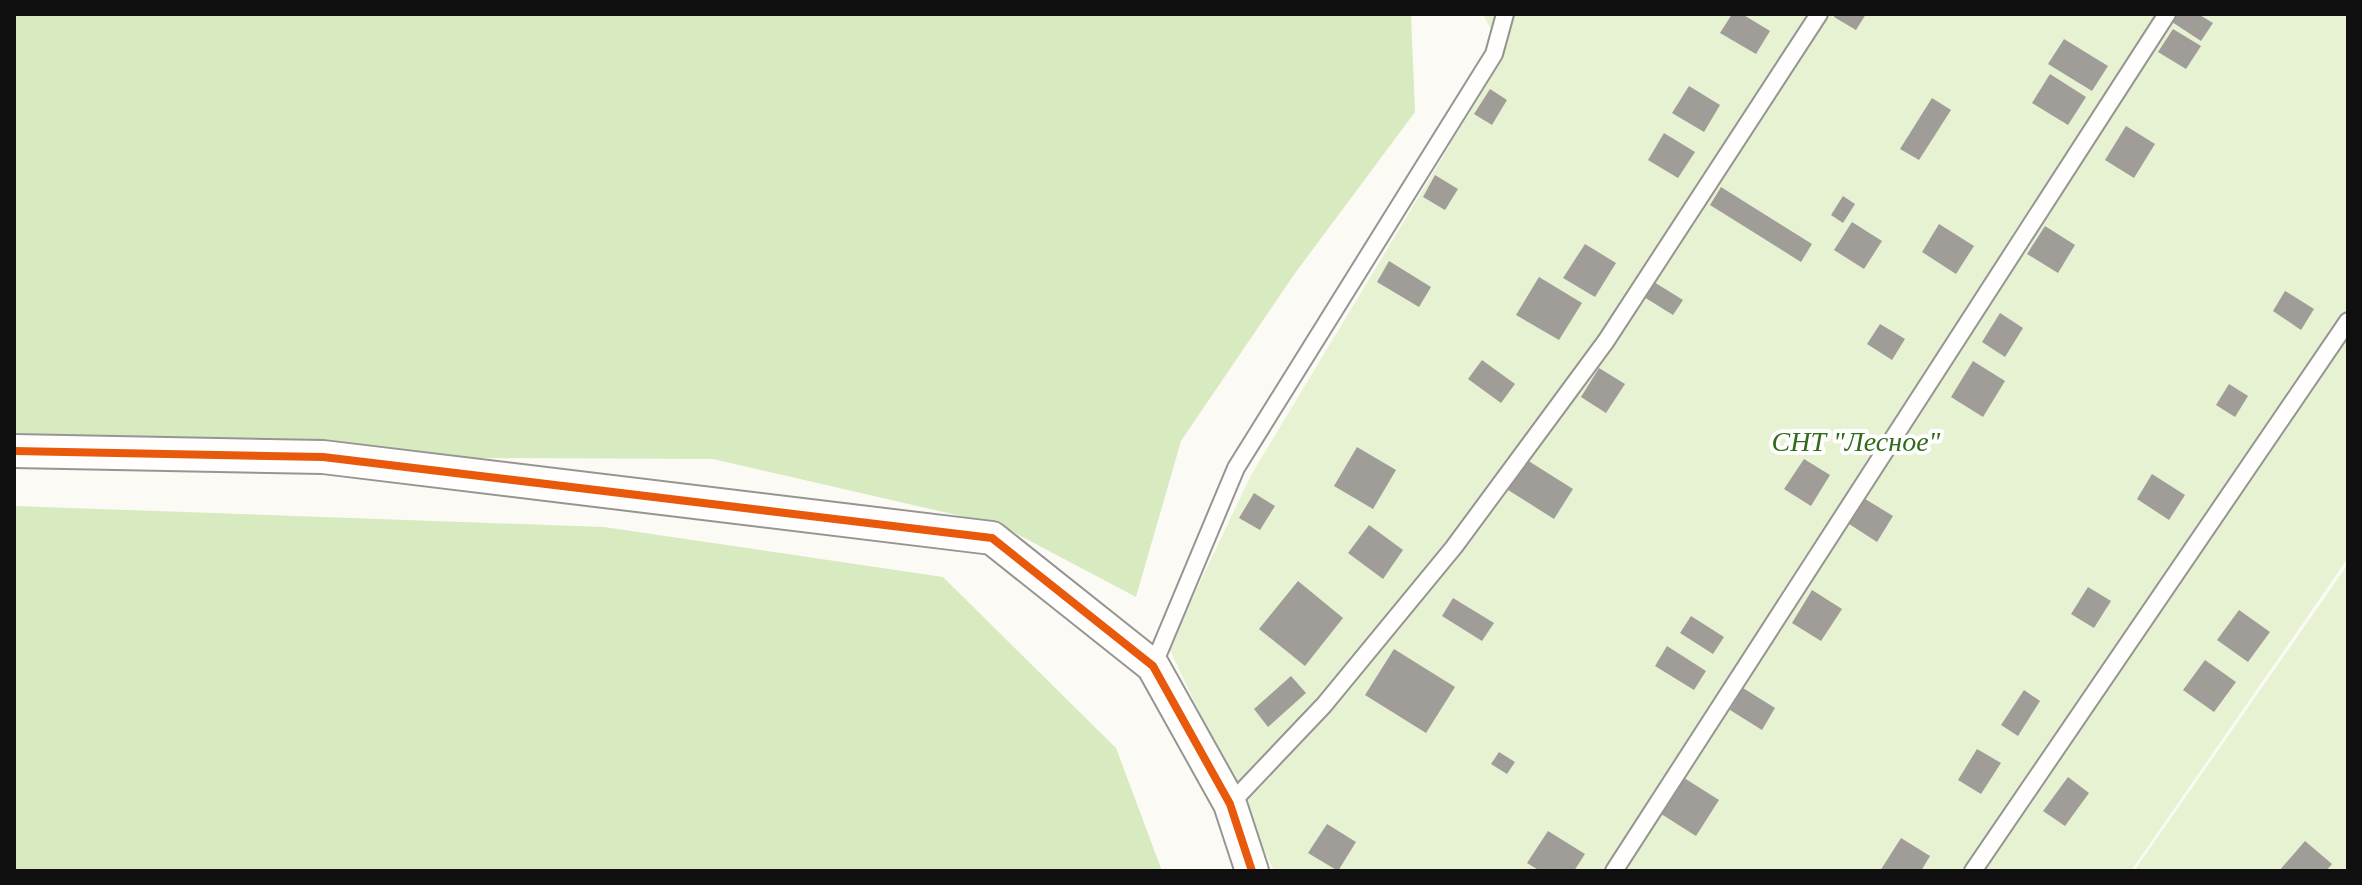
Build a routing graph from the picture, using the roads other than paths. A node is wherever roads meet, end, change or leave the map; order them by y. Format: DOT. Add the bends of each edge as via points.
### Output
graph roads {
  1 [pos="1505,14"];
  2 [pos="1819,14"];
  3 [pos="2167,14"];
  4 [pos="2348,321"];
  5 [pos="14,451"];
  6 [pos="1153,666"];
  7 [pos="1230,804"];
  8 [pos="1252,871"];
  9 [pos="1614,871"];
  10 [pos="1973,871"];
  1 -- 6 [label="lane" via="1494,54 1236,468"];
  2 -- 7 [label="lane" via="1606,341 1464,534 1324,705"];
  3 -- 9 [label="lane"];
  4 -- 10 [label="lane"];
  5 -- 6 [label="street" via="323,457 992,538"];
  6 -- 7 [label="street"];
  7 -- 8 [label="street"];
}
